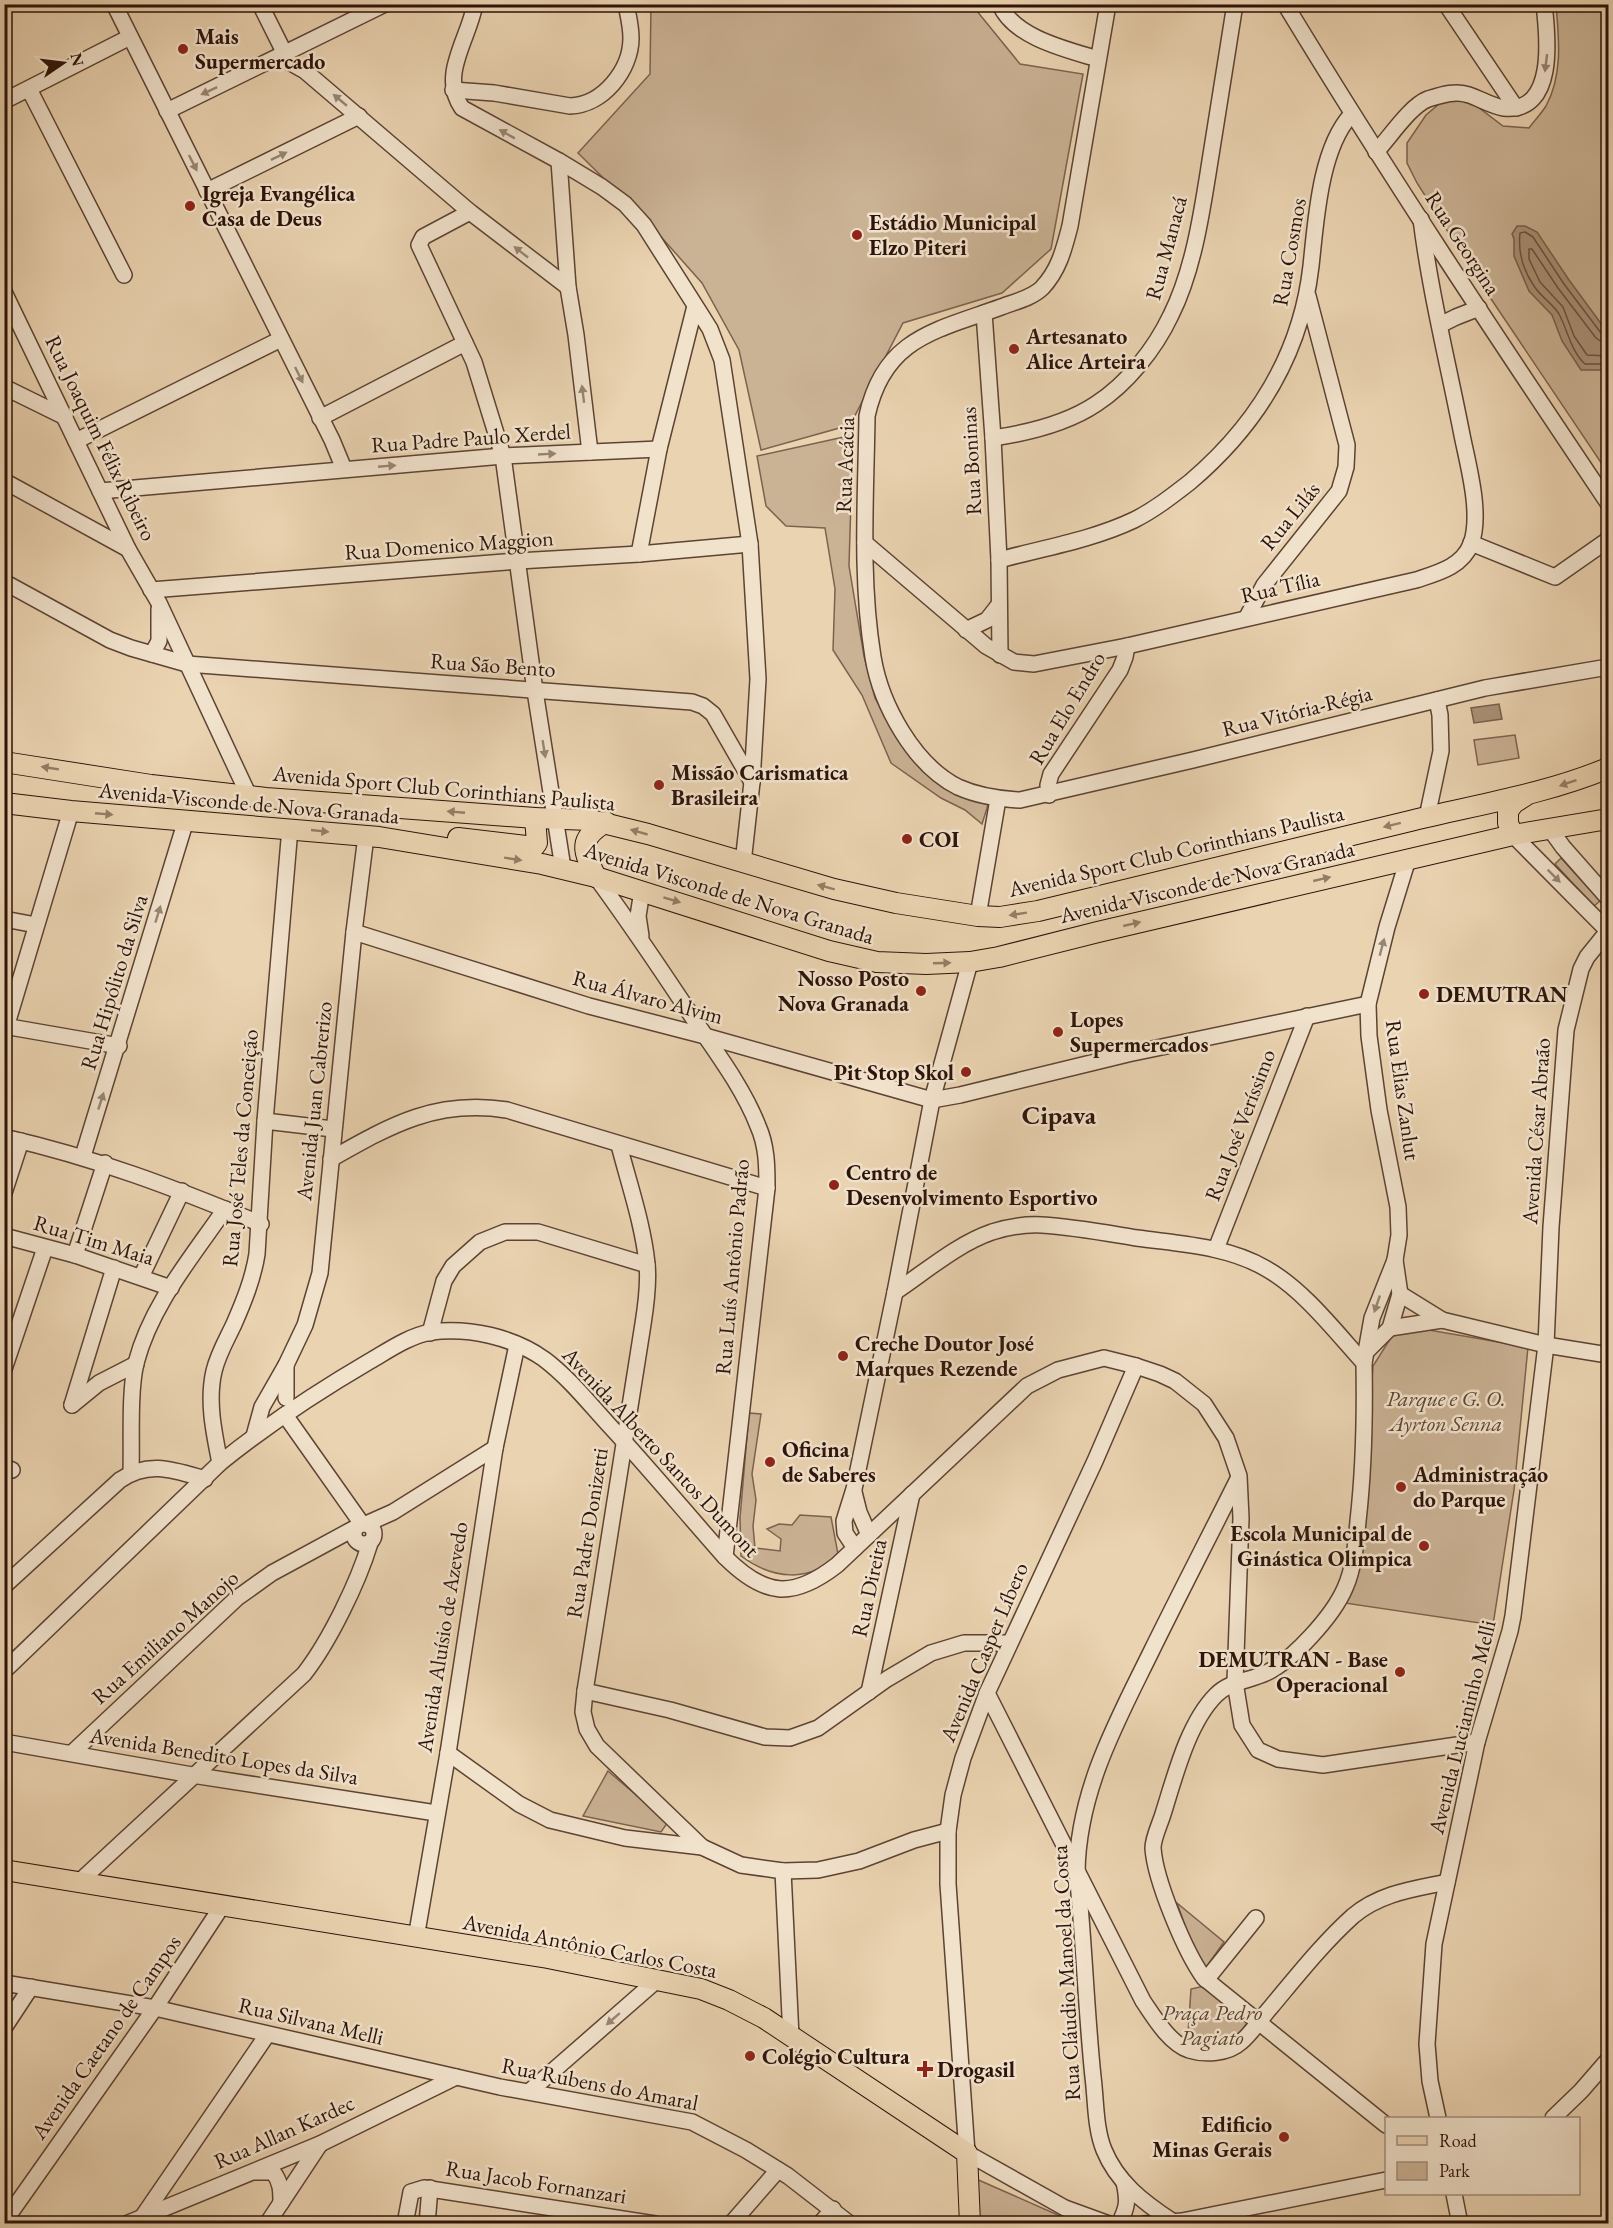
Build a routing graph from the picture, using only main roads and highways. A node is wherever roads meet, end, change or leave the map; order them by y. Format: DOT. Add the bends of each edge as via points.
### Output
graph roads {
  1 [pos="4,762"];
  2 [pos="1608,768"];
  3 [pos="1527,795"];
  4 [pos="4,803"];
  5 [pos="535,818"];
  6 [pos="1608,819"];
  7 [pos="606,822"];
  8 [pos="1513,835"];
  9 [pos="373,837"];
  10 [pos="596,877"];
  11 [pos="4,1870"];
  12 [pos="970,2223"];
  5 -- 1 [label="main road, Avenida Sport Club Corinthians Paulista, one-way" via="249,796"];
  2 -- 3 [label="main road, Avenida Sport Club Corinthians Paulista, one-way"];
  3 -- 7 [label="main road, Avenida Sport Club Corinthians Paulista, one-way" via="1000,917 865,896"];
  3 -- 8 [label="main road" via="1508,811"];
  4 -- 9 [label="main road, Avenida Visconde de Nova Granada, one-way"];
  5 -- 7 [label="main road, Avenida Sport Club Corinthians Paulista"];
  5 -- 9 [label="main road" via="537,843 532,847 401,831"];
  6 -- 8 [label="main road, Avenida Visconde de Nova Granada"];
  7 -- 10 [label="main road" via="589,834 585,846"];
  10 -- 8 [label="main road, Avenida Visconde de Nova Granada, one-way" via="859,958 897,963 970,962"];
  9 -- 10 [label="main road, Avenida Visconde de Nova Granada, one-way" via="563,868"];
  11 -- 12 [label="main road, Avenida Antônio Carlos Costa" via="548,1958 701,1989 764,2018 967,2153"];
}
